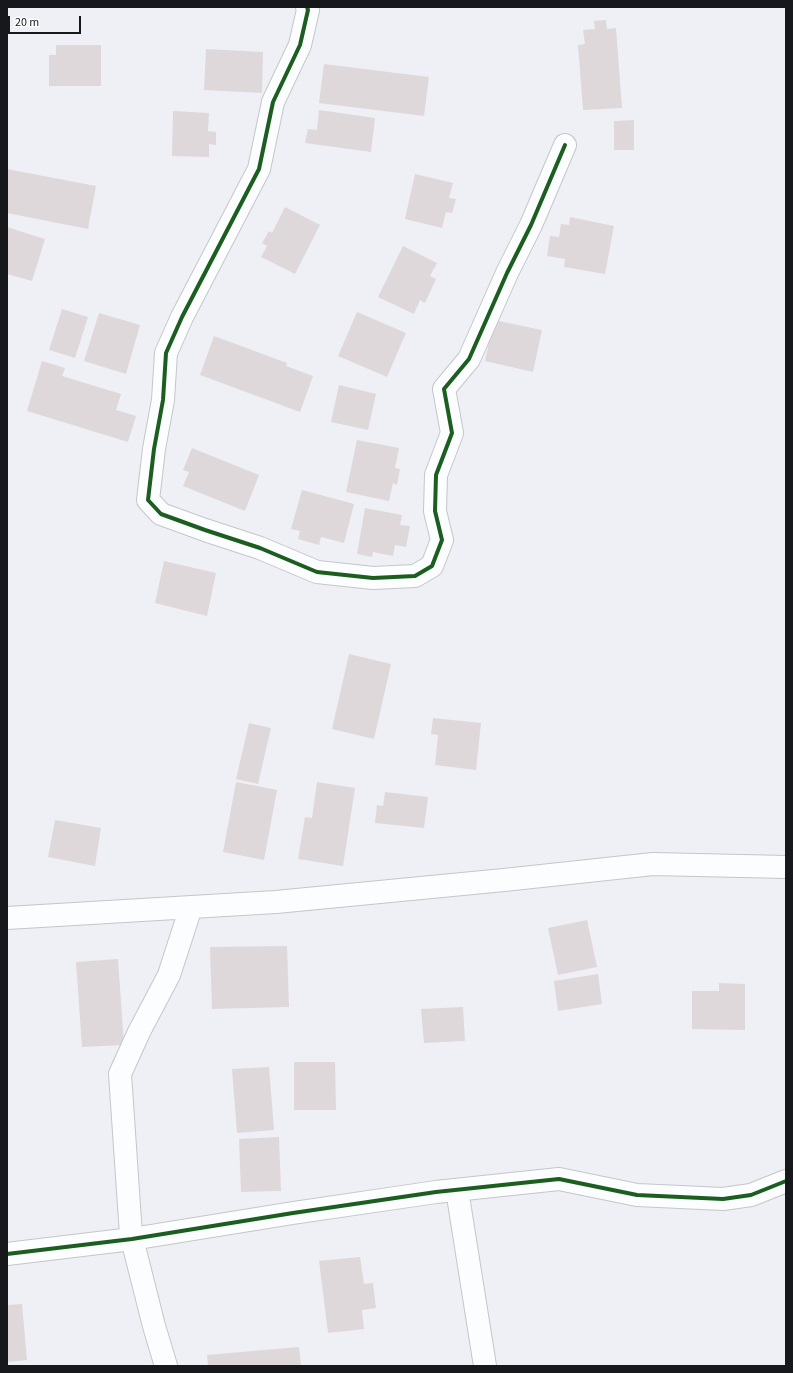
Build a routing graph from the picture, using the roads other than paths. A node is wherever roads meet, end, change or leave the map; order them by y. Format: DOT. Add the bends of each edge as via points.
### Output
graph roads {
  1 [pos="307,7"];
  2 [pos="565,144"];
  3 [pos="786,867"];
  4 [pos="191,906"];
  5 [pos="7,918"];
  6 [pos="786,1181"];
  7 [pos="457,1190"];
  8 [pos="132,1239"];
  9 [pos="7,1254"];
  10 [pos="166,1366"];
  11 [pos="485,1366"];
  1 -- 2 [label="street" via="300,45 273,102 259,169 166,353 163,400 148,500 161,514 260,548 317,572 373,578 415,576 432,566 442,540 435,511 436,475 452,433 444,389 469,359"];
  3 -- 4 [label="street" via="653,864 284,901"];
  4 -- 5 [label="street"];
  4 -- 8 [label="street" via="169,975 120,1074"];
  6 -- 7 [label="street" via="750,1195 723,1199 638,1195 559,1179"];
  7 -- 8 [label="street"];
  7 -- 11 [label="street"];
  8 -- 9 [label="street"];
  8 -- 10 [label="street"];
}
